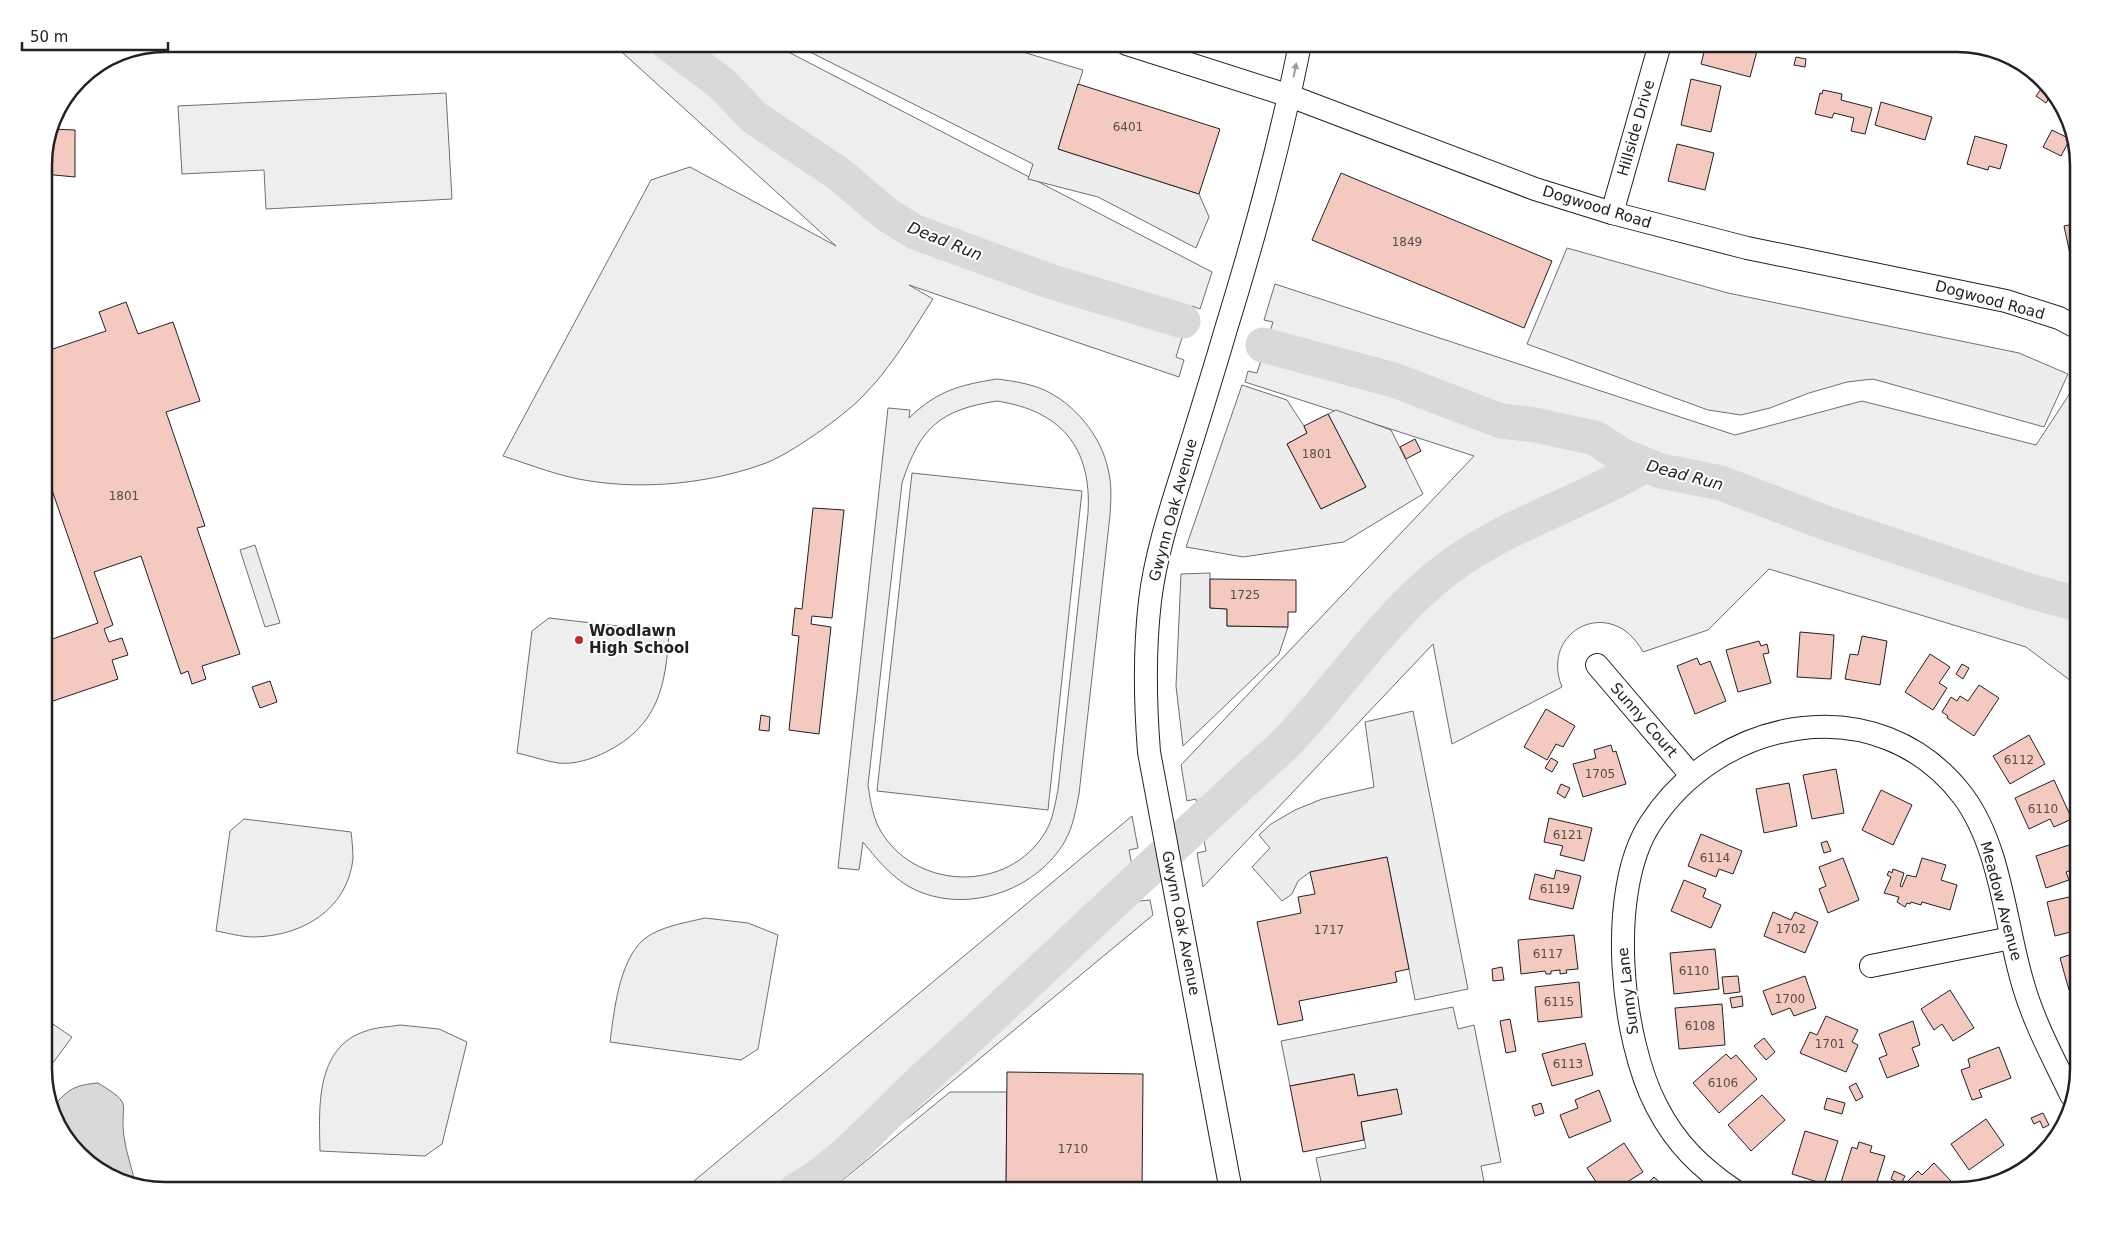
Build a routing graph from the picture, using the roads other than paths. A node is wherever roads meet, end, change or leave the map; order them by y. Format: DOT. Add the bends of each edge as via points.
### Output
graph roads {
  1 [pos="1152,52"];
  2 [pos="1298,52"];
  3 [pos="1658,52"];
  4 [pos="1290,96"];
  5 [pos="1612,213"];
  6 [pos="2069,323"];
  7 [pos="1597,665"];
  8 [pos="1691,775"];
  9 [pos="2011,938"];
  10 [pos="1871,966"];
  11 [pos="2068,1089"];
  12 [pos="1229,1182"];
  13 [pos="1722,1182"];
  1 -- 4 [label="street, Dogwood Road"];
  4 -- 2 [label="street, Gwynn Oak Avenue, one-way"];
  3 -- 5 [label="street, Hillside Drive"];
  4 -- 5 [label="street, Dogwood Road" via="1526,186"];
  4 -- 12 [label="street, Gwynn Oak Avenue" via="1231,314 1168,518 1150,599 1144,699 1161,826"];
  5 -- 6 [label="street, Dogwood Road" via="1747,248 2006,301"];
  7 -- 8 [label="street, Sunny Court"];
  8 -- 9 [label="street, Meadow Avenue" via="1748,742 1816,725 1848,727 1881,736 1912,750 1938,768 1964,798 1979,824 1991,852"];
  8 -- 13 [label="street, Sunny Lane" via="1648,826 1635,856 1625,891 1622,939 1631,1028 1640,1067 1656,1107 1675,1137 1700,1166"];
  9 -- 10 [label="street"];
  9 -- 11 [label="street, Meadow Avenue" via="2024,987"];
}
